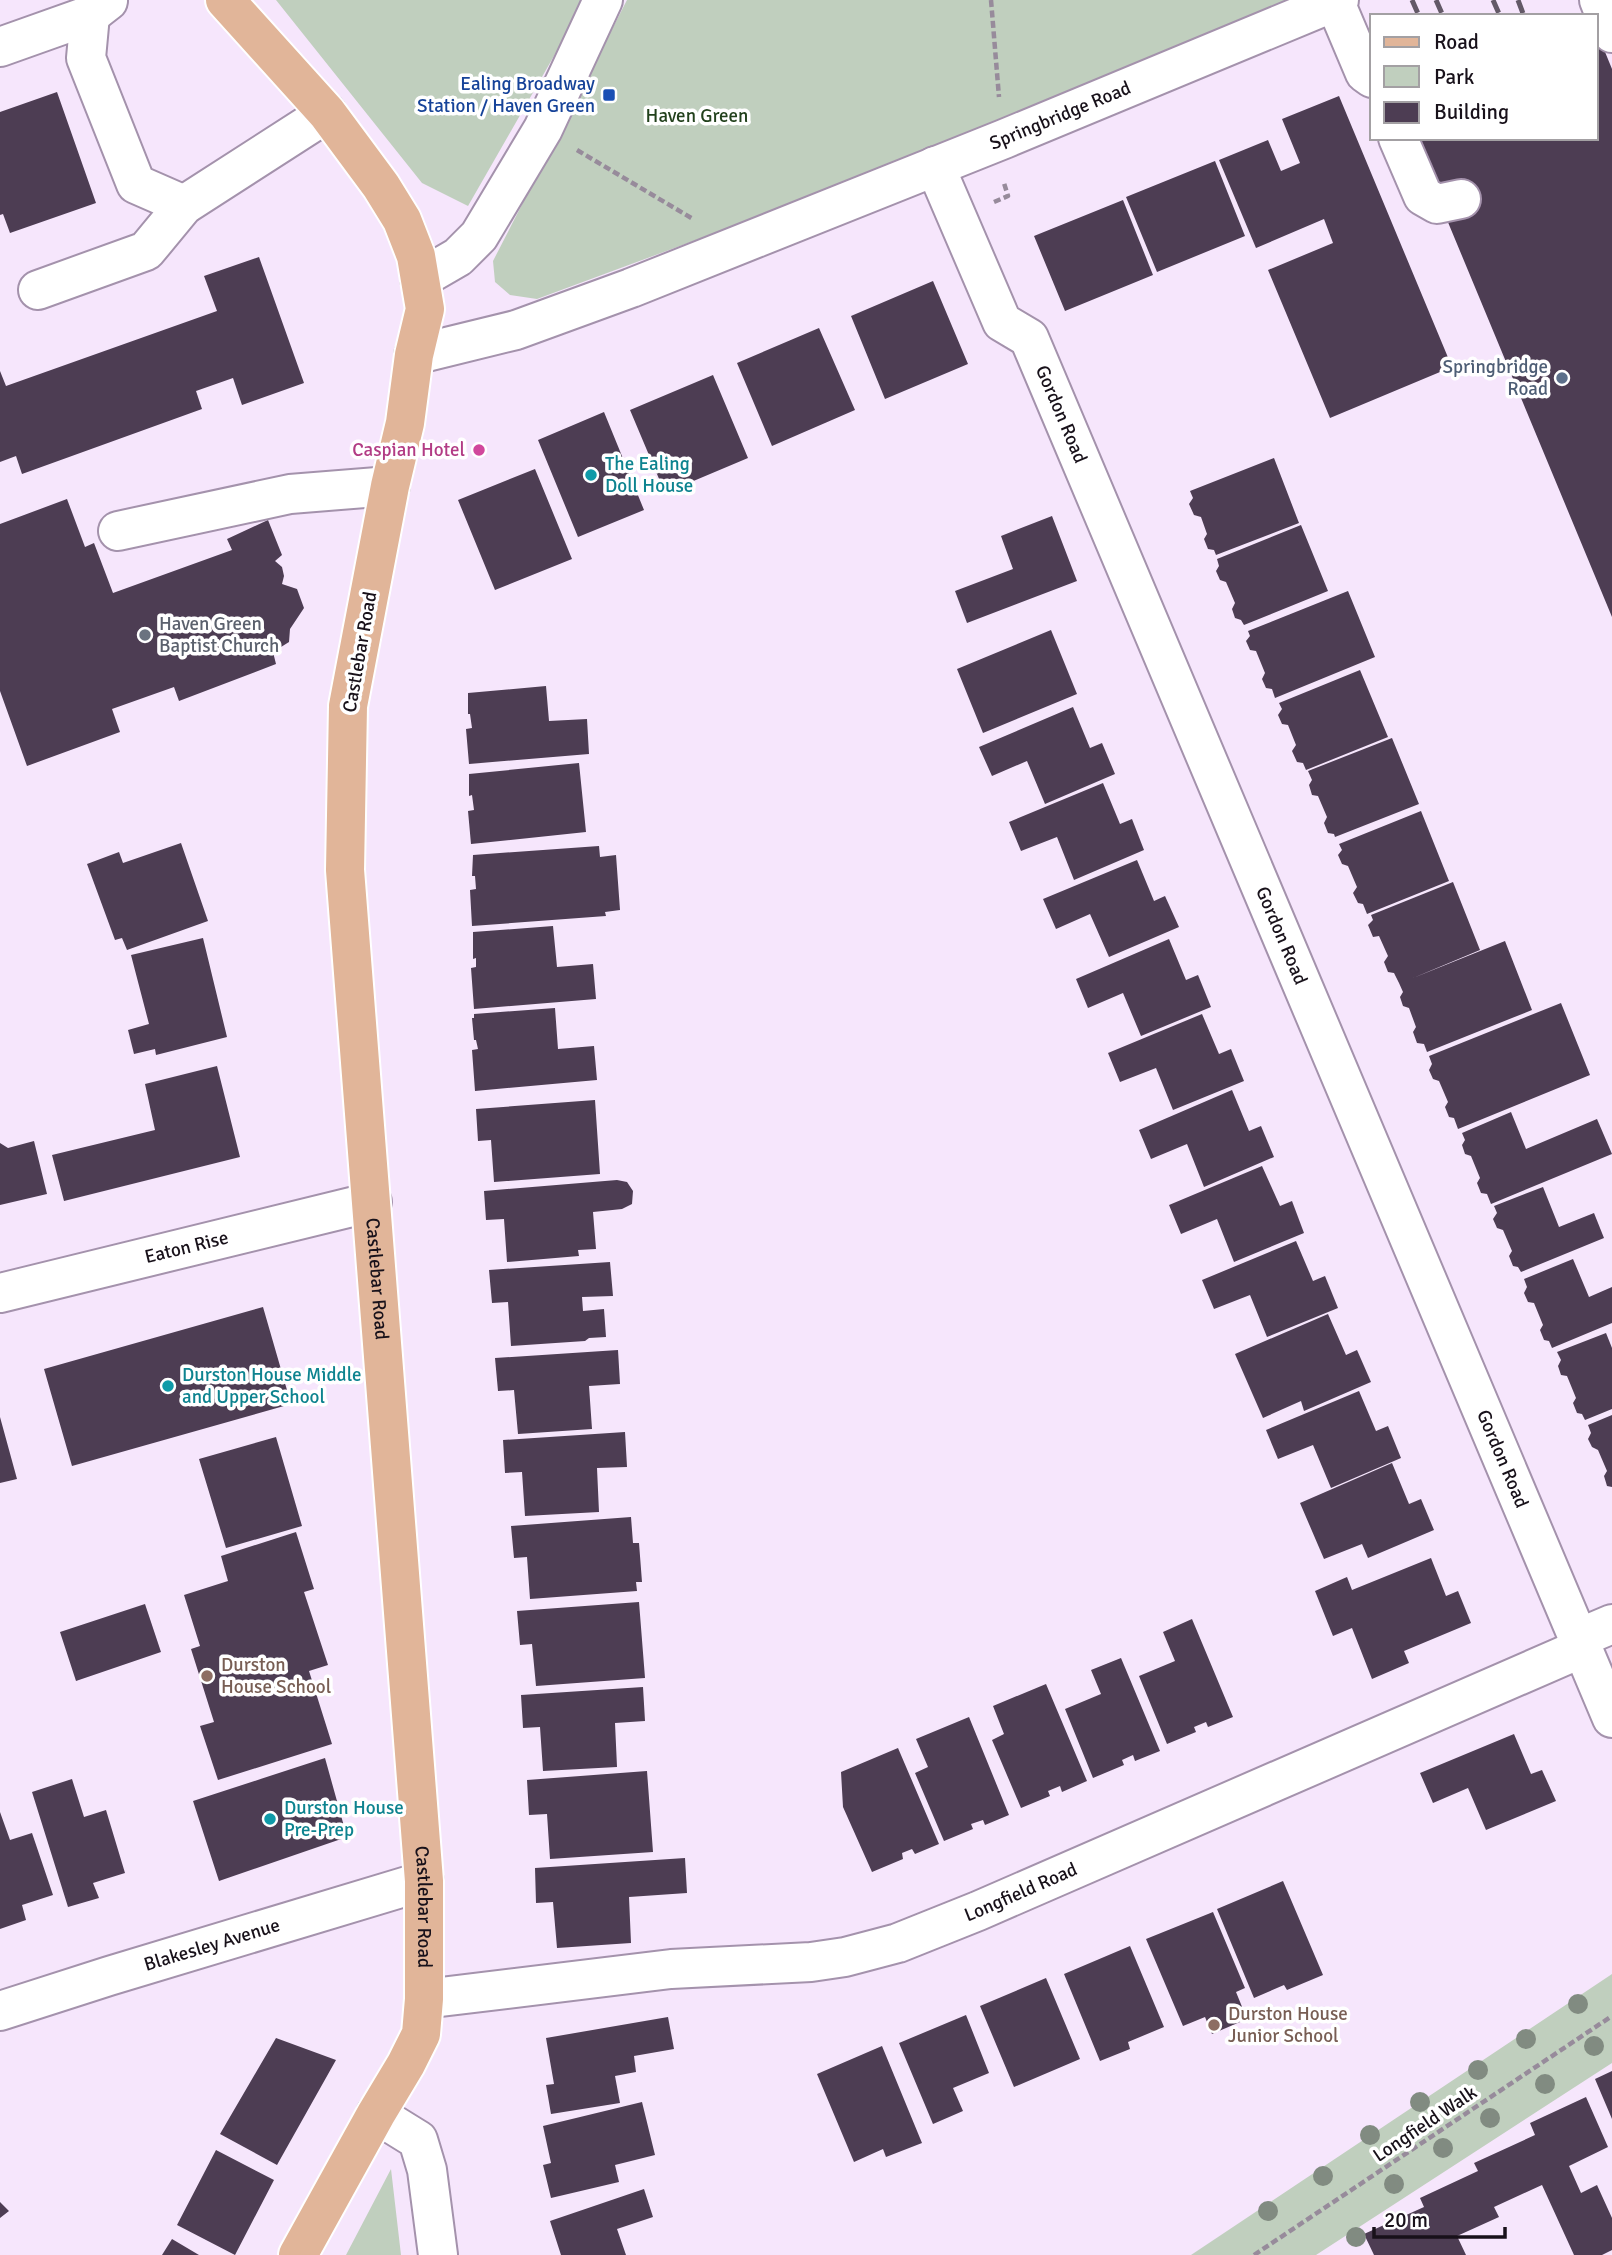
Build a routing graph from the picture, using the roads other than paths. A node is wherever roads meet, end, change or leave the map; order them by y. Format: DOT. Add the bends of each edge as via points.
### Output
graph roads {
  1 [pos="225,0"];
  2 [pos="603,0"];
  3 [pos="1598,0"];
  4 [pos="1341,1"];
  5 [pos="100,7"];
  6 [pos="1612,33"];
  7 [pos="0,47"];
  8 [pos="1370,57"];
  9 [pos="1370,77"];
  10 [pos="327,113"];
  11 [pos="1399,140"];
  12 [pos="935,166"];
  13 [pos="1461,199"];
  14 [pos="184,205"];
  15 [pos="420,279"];
  16 [pos="38,290"];
  17 [pos="414,355"];
  18 [pos="390,486"];
  19 [pos="118,531"];
  20 [pos="372,1202"];
  21 [pos="0,1293"];
  22 [pos="1591,1637"];
  23 [pos="1612,1718"];
  24 [pos="424,1881"];
  25 [pos="424,1999"];
  26 [pos="0,2011"];
  27 [pos="376,2114"];
  28 [pos="298,2255"];
  29 [pos="438,2255"];
  1 -- 10 [label="main road"];
  2 -- 15 [label="street" via="543,130 479,236 458,257"];
  3 -- 6 [label="street"];
  4 -- 8 [label="street"];
  4 -- 9 [label="street"];
  4 -- 12 [label="street, Springbridge Road"];
  5 -- 7 [label="street"];
  5 -- 14 [label="street" via="86,58 136,184"];
  10 -- 14 [label="street"];
  10 -- 15 [label="main road" via="402,220"];
  11 -- 13 [label="street" via="1423,196 1437,204"];
  12 -- 17 [label="street" via="516,330"];
  12 -- 22 [label="street, Gordon Road" via="1002,322 1029,338"];
  14 -- 16 [label="street" via="146,251"];
  15 -- 17 [label="main road, Castlebar Road" via="425,309"];
  17 -- 18 [label="main road, Castlebar Road"];
  18 -- 19 [label="street" via="290,494"];
  18 -- 20 [label="main road, Castlebar Road" via="348,706 345,870"];
  20 -- 21 [label="street, Eaton Rise"];
  20 -- 24 [label="main road, Castlebar Road"];
  22 -- 23 [label="street, Gordon Road"];
  22 -- 25 [label="street, Longfield Road" via="1016,1895 898,1943 811,1962 671,1969"];
  24 -- 25 [label="main road, Castlebar Road"];
  24 -- 26 [label="street, Blakesley Avenue"];
  25 -- 27 [label="main road, Castlebar Road" via="421,2035"];
  27 -- 28 [label="main road, Castlebar Road"];
  27 -- 29 [label="street" via="418,2140 427,2170"];
}
